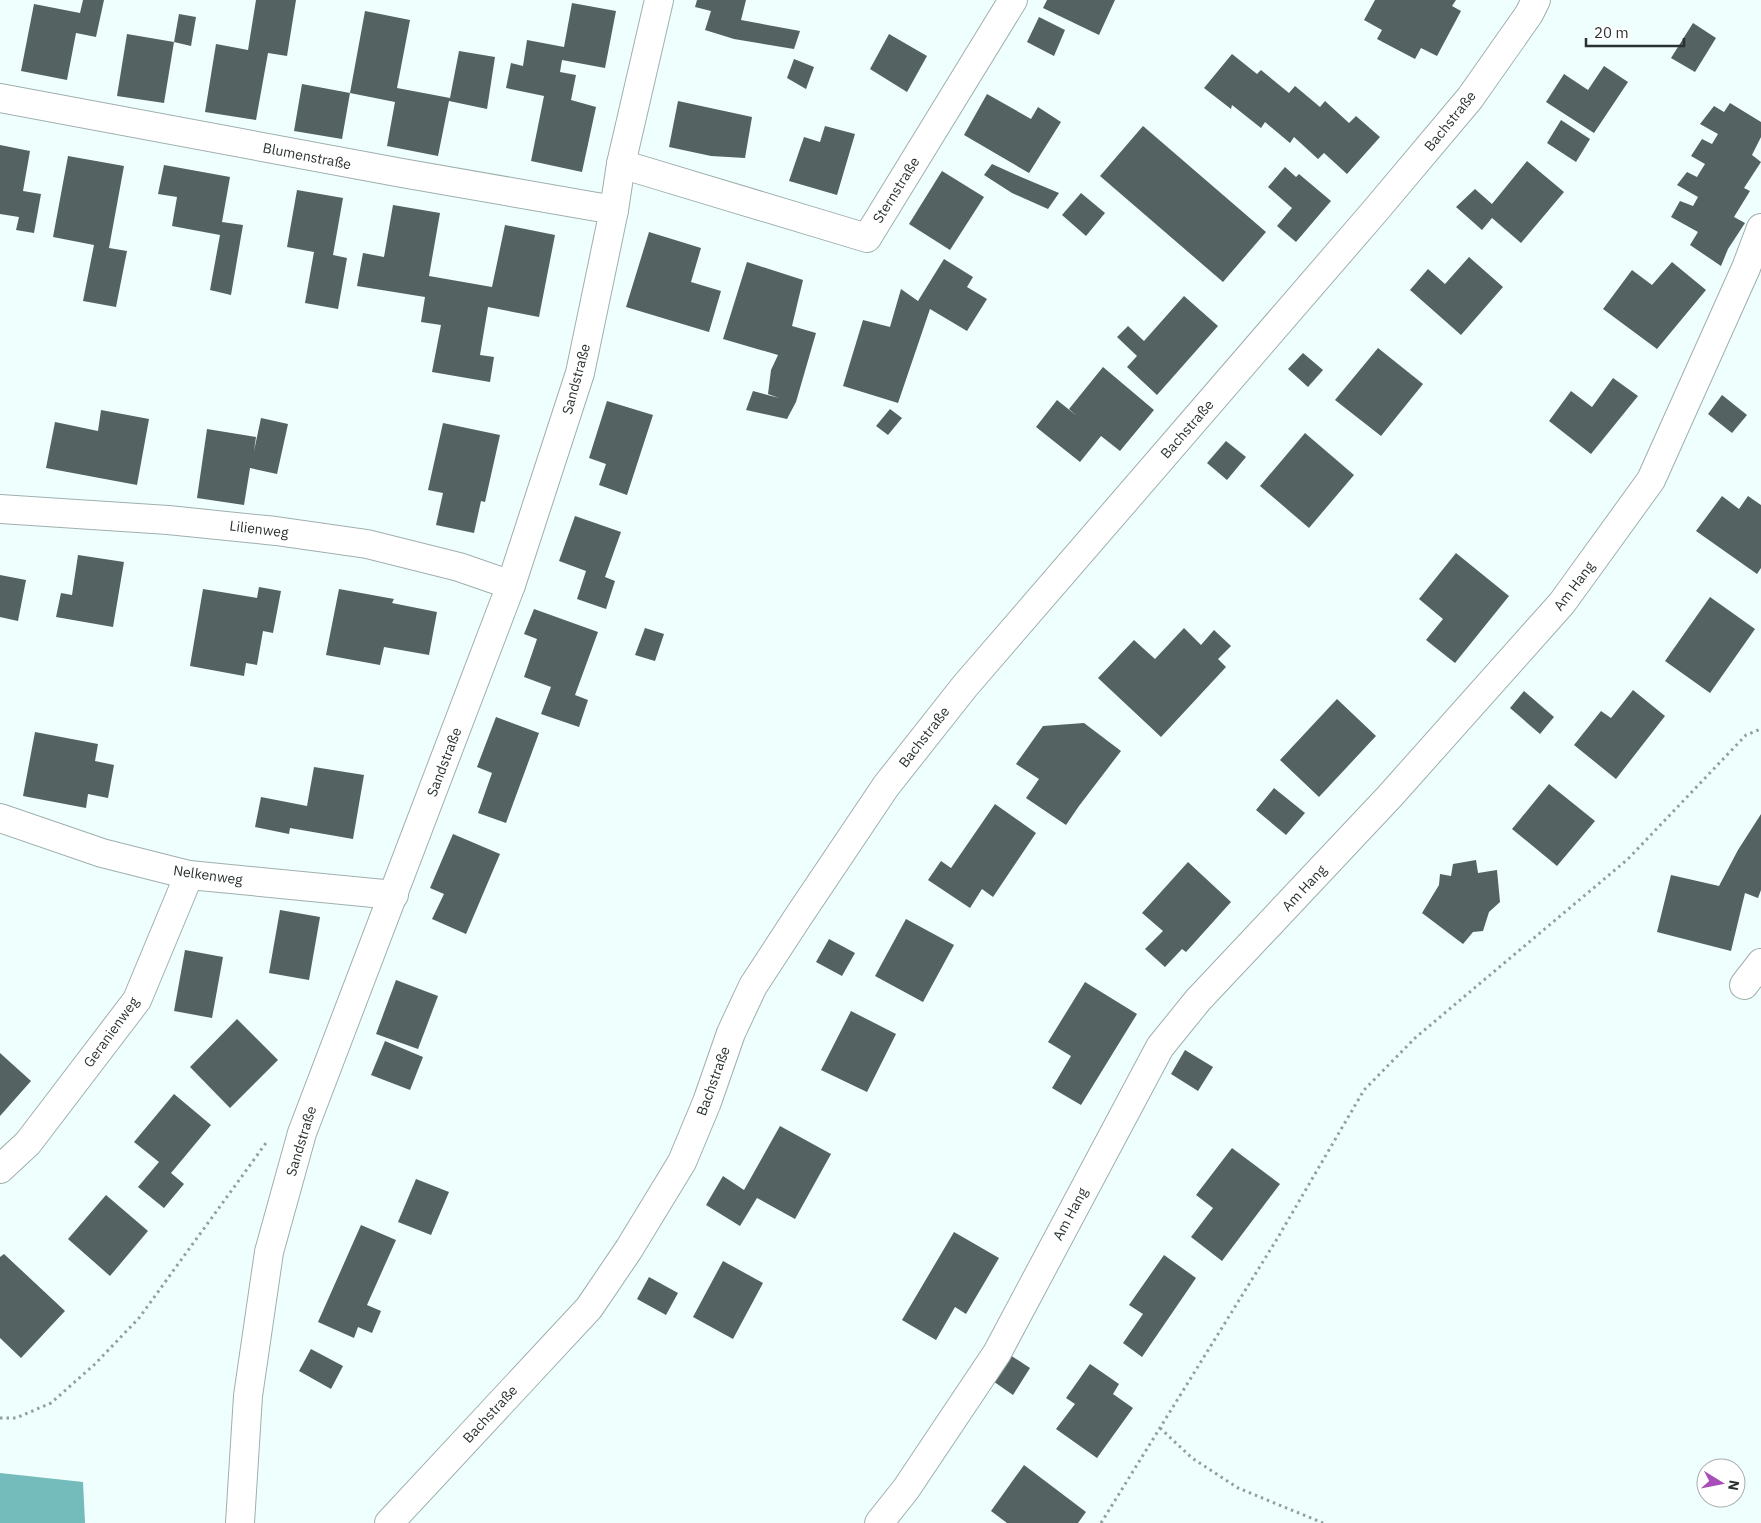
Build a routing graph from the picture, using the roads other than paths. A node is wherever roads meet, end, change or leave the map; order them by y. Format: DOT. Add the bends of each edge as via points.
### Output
graph roads {
  1 [pos="659,0"];
  2 [pos="1013,0"];
  3 [pos="1536,0"];
  4 [pos="0,98"];
  5 [pos="621,164"];
  6 [pos="614,210"];
  7 [pos="1761,228"];
  8 [pos="1754,274"];
  9 [pos="0,509"];
  10 [pos="511,585"];
  11 [pos="0,818"];
  12 [pos="189,875"];
  13 [pos="394,895"];
  14 [pos="1761,963"];
  15 [pos="1744,986"];
  16 [pos="0,1169"];
  17 [pos="240,1523"];
  18 [pos="389,1523"];
  19 [pos="879,1523"];
  1 -- 5 [label="street, Sandstraße"];
  2 -- 5 [label="street, Sternstraße" via="867,238"];
  3 -- 18 [label="street, Bachstraße" via="1470,98 965,686 886,786 754,986 731,1033 682,1162 629,1249 589,1308"];
  4 -- 6 [label="street, Blumenstraße" via="402,174"];
  5 -- 6 [label="street, Sandstraße"];
  6 -- 10 [label="street, Sandstraße" via="580,373"];
  7 -- 8 [label="street, Am Hang"];
  8 -- 19 [label="street, Am Hang" via="1651,480 1562,603 1390,796 1198,1000 1160,1047 997,1352"];
  9 -- 10 [label="street, Lilienweg" via="168,520 358,543 459,567"];
  10 -- 13 [label="street, Sandstraße"];
  11 -- 12 [label="street, Nelkenweg" via="102,853"];
  12 -- 13 [label="street, Nelkenweg"];
  12 -- 16 [label="street, Geranienweg" via="137,1000 28,1143"];
  13 -- 17 [label="street, Sandstraße" via="302,1133 269,1252 248,1396"];
  14 -- 15 [label="street"];
}
